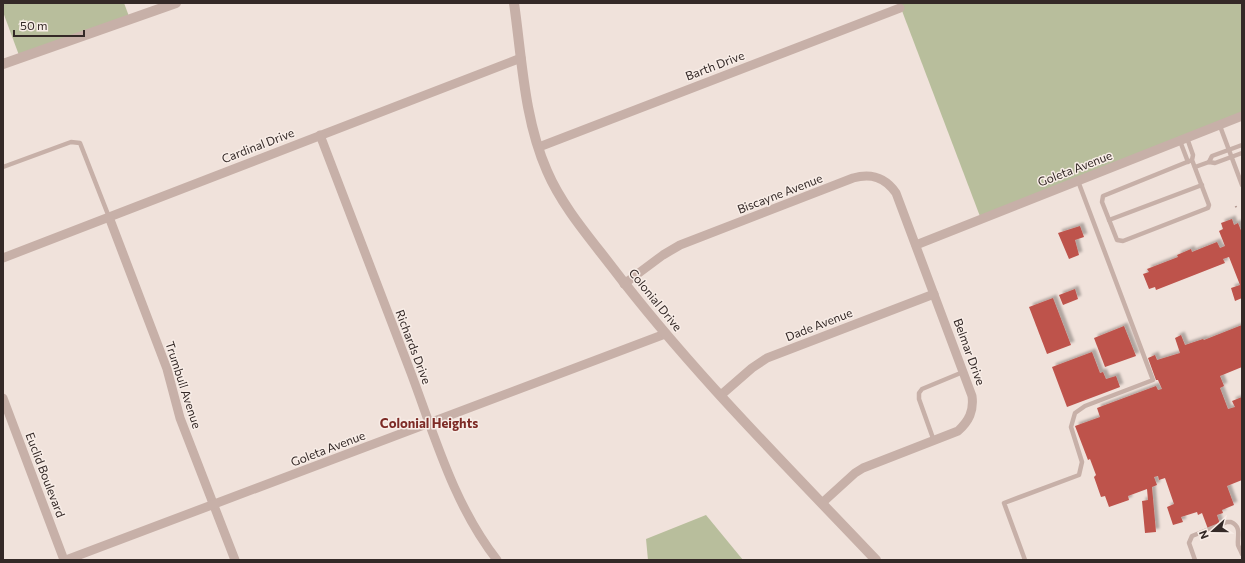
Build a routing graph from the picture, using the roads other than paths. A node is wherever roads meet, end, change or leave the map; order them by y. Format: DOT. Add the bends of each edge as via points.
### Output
graph roads {
  1 [pos="176,3"];
  2 [pos="514,3"];
  3 [pos="900,8"];
  4 [pos="521,58"];
  5 [pos="3,64"];
  6 [pos="1242,116"];
  7 [pos="1220,126"];
  8 [pos="320,135"];
  9 [pos="1184,140"];
  10 [pos="1242,145"];
  11 [pos="538,147"];
  12 [pos="1229,150"];
  13 [pos="1242,153"];
  14 [pos="1232,157"];
  15 [pos="1190,161"];
  16 [pos="1209,162"];
  17 [pos="3,167"];
  18 [pos="1195,167"];
  19 [pos="1078,181"];
  20 [pos="1202,185"];
  21 [pos="1242,185"];
  22 [pos="109,217"];
  23 [pos="1109,220"];
  24 [pos="916,245"];
  25 [pos="3,258"];
  26 [pos="624,284"];
  27 [pos="934,294"];
  28 [pos="665,334"];
  29 [pos="963,372"];
  30 [pos="721,395"];
  31 [pos="3,398"];
  32 [pos="429,423"];
  33 [pos="934,441"];
  34 [pos="822,503"];
  35 [pos="213,505"];
  36 [pos="1240,542"];
  37 [pos="1242,554"];
  38 [pos="65,560"];
  39 [pos="235,560"];
  40 [pos="497,560"];
  41 [pos="876,560"];
  42 [pos="1025,560"];
  43 [pos="1195,560"];
  1 -- 5 [label="street"];
  2 -- 4 [label="street, Colonial Drive"];
  3 -- 11 [label="street, Barth Drive"];
  4 -- 8 [label="street, Cardinal Drive"];
  4 -- 11 [label="street, Colonial Drive" via="529,115"];
  6 -- 7 [label="street, Goleta Avenue"];
  7 -- 9 [label="street, Goleta Avenue"];
  7 -- 12 [label="lane"];
  8 -- 22 [label="street, Cardinal Drive"];
  8 -- 32 [label="street, Richards Drive"];
  9 -- 15 [label="lane"];
  9 -- 15 [label="lane" via="1193,155"];
  9 -- 19 [label="street, Goleta Avenue"];
  10 -- 12 [label="lane"];
  11 -- 26 [label="street, Colonial Drive" via="546,170 565,204"];
  12 -- 14 [label="lane"];
  12 -- 16 [label="lane" via="1212,156"];
  13 -- 14 [label="lane"];
  14 -- 16 [label="lane" via="1215,163"];
  14 -- 21 [label="lane"];
  15 -- 18 [label="lane"];
  15 -- 23 [label="lane" via="1103,196 1102,202"];
  16 -- 18 [label="lane"];
  17 -- 22 [label="lane" via="71,142 80,143"];
  18 -- 20 [label="lane"];
  19 -- 24 [label="street, Goleta Avenue"];
  19 -- 42 [label="lane" via="1153,380 1085,406 1075,413 1071,427 1082,462 1079,475 1004,503"];
  20 -- 23 [label="lane"];
  20 -- 23 [label="lane" via="1208,208 1123,242 1116,238"];
  22 -- 25 [label="street, Cardinal Drive"];
  22 -- 35 [label="street, Trumbull Avenue" via="167,369 180,418"];
  24 -- 26 [label="street, Biscayne Avenue" via="896,192 877,177 868,175 680,245"];
  24 -- 27 [label="street, Belmar Drive"];
  26 -- 28 [label="street, Colonial Drive"];
  27 -- 29 [label="street, Belmar Drive"];
  27 -- 30 [label="street, Dade Avenue" via="767,358"];
  28 -- 30 [label="street, Colonial Drive"];
  28 -- 32 [label="street, Goleta Avenue"];
  29 -- 33 [label="street, Belmar Drive" via="973,402 970,417 958,431"];
  29 -- 33 [label="lane" via="922,389 919,393"];
  30 -- 34 [label="street, Colonial Drive"];
  31 -- 38 [label="street, Euclid Boulevard"];
  32 -- 35 [label="street, Goleta Avenue"];
  32 -- 40 [label="street, Richards Drive" via="466,511"];
  33 -- 34 [label="street, Belmar Drive" via="863,468"];
  34 -- 41 [label="street, Colonial Drive"];
  35 -- 38 [label="street, Goleta Avenue"];
  35 -- 39 [label="street, Trumbull Avenue"];
  36 -- 37 [label="lane"];
  36 -- 43 [label="lane" via="1236,526 1231,522 1200,532 1192,536 1189,543"];
}
